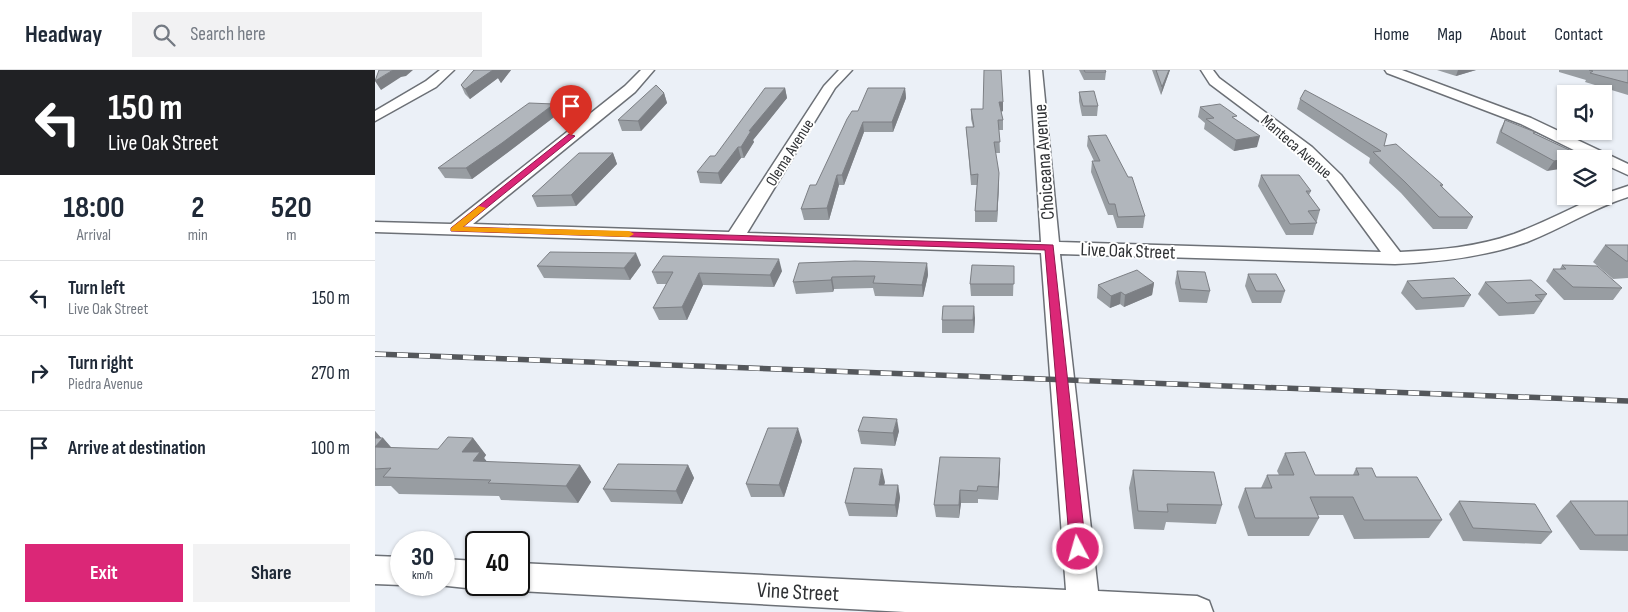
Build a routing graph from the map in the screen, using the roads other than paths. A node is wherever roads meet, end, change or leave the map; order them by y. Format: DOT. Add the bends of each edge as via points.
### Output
graph roads {
  1 [pos="448,70"];
  2 [pos="648,70"];
  3 [pos="846,70"];
  4 [pos="1036,70"];
  5 [pos="1207,70"];
  6 [pos="1391,70"];
  7 [pos="375,117"];
  8 [pos="1628,170"];
  9 [pos="1628,191"];
  10 [pos="375,227"];
  11 [pos="455,230"];
  12 [pos="735,237"];
  13 [pos="1050,247"];
  14 [pos="1395,258"];
  15 [pos="375,570"];
  16 [pos="390,571"];
  17 [pos="530,578"];
  18 [pos="1084,609"];
  19 [pos="1197,612"];
  1 -- 7 [label="street" via="431,84"];
  2 -- 11 [label="street" via="630,89"];
  3 -- 12 [label="street, Olema Avenue" via="830,86"];
  4 -- 13 [label="street, Choiceana Avenue"];
  5 -- 14 [label="street, Manteca Avenue" via="1214,80 1307,150 1335,178"];
  6 -- 8 [label="street" via="1526,121"];
  9 -- 14 [label="street, Live Oak Street" via="1536,232 1487,249 1443,256"];
  10 -- 11 [label="street, Live Oak Street"];
  11 -- 12 [label="street, Live Oak Street"];
  12 -- 13 [label="street, Live Oak Street"];
  13 -- 14 [label="street, Live Oak Street"];
  13 -- 18 [label="street, Choiceana Avenue"];
  15 -- 16 [label="street"];
  17 -- 18 [label="street, Vine Street"];
  18 -- 19 [label="street, Vine Street"];
}
